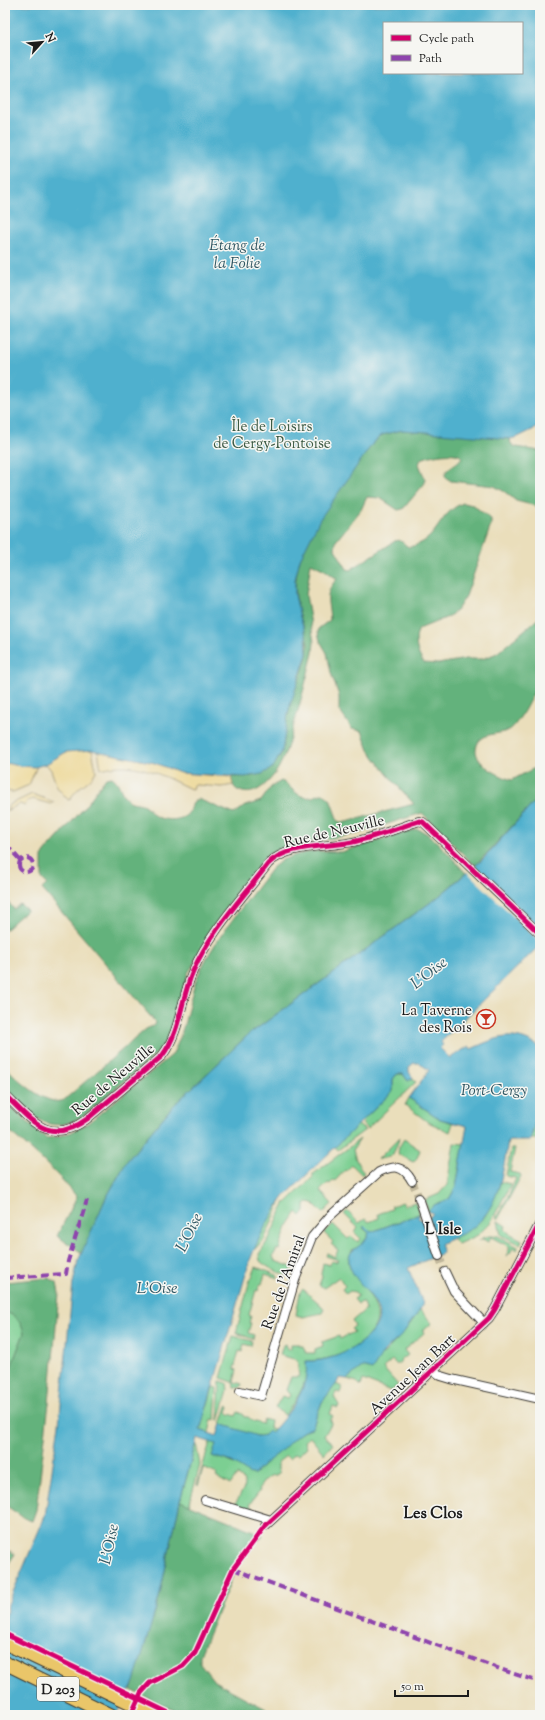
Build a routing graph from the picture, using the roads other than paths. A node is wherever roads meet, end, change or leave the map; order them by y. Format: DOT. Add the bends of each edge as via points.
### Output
graph roads {
  1 [pos="540,934"];
  2 [pos="5,1095"];
  3 [pos="412,1181"];
  4 [pos="419,1200"];
  5 [pos="540,1223"];
  6 [pos="439,1256"];
  7 [pos="445,1272"];
  8 [pos="484,1323"];
  9 [pos="433,1370"];
  10 [pos="240,1391"];
  11 [pos="540,1399"];
  12 [pos="205,1500"];
  13 [pos="5,1643"];
  14 [pos="5,1663"];
  15 [pos="111,1715"];
  16 [pos="156,1715"];
  1 -- 2 [label="street, Rue de Neuville" via="420,821 356,841 296,850 278,856 268,864 216,932 199,959 188,984 173,1037 162,1056 87,1118 63,1130 49,1130 38,1126"];
  3 -- 10 [label="street, Rue de l'Amiral" via="406,1172 399,1168 379,1172 321,1225 309,1244 296,1278 261,1396"];
  4 -- 6 [label="street"];
  5 -- 8 [label="street, Avenue Jean Bart" via="495,1309"];
  7 -- 8 [label="street" via="454,1291"];
  8 -- 9 [label="street, Avenue Jean Bart"];
  9 -- 11 [label="street" via="451,1379"];
  9 -- 12 [label="street, Avenue Jean Bart" via="268,1523"];
  13 -- 16 [label="main road"];
  14 -- 15 [label="main road, D 203"];
}
